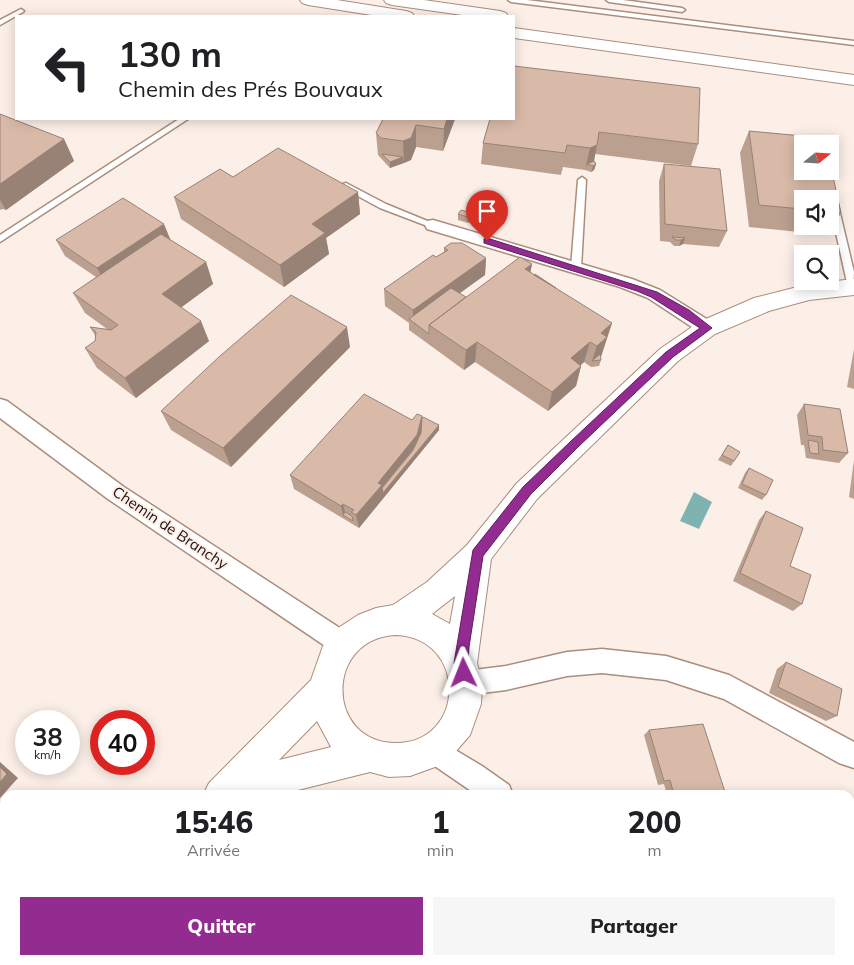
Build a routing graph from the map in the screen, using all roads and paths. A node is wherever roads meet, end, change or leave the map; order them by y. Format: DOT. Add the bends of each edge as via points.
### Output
graph roads {
  1 [pos="308,0"];
  2 [pos="392,0"];
  3 [pos="512,0"];
  4 [pos="609,0"];
  5 [pos="682,10"];
  6 [pos="21,11"];
  7 [pos="400,15"];
  8 [pos="493,15"];
  9 [pos="515,18"];
  10 [pos="0,23"];
  11 [pos="515,33"];
  12 [pos="854,43"];
  13 [pos="854,65"];
  14 [pos="854,80"];
  15 [pos="182,120"];
  16 [pos="582,180"];
  17 [pos="340,183"];
  18 [pos="433,225"];
  19 [pos="839,228"];
  20 [pos="0,239"];
  21 [pos="576,268"];
  22 [pos="853,287"];
  23 [pos="707,328"];
  24 [pos="0,407"];
  25 [pos="477,554"];
  26 [pos="399,619"];
  27 [pos="343,644"];
  28 [pos="464,673"];
  29 [pos="326,688"];
  30 [pos="432,749"];
  31 [pos="370,755"];
  32 [pos="854,755"];
  33 [pos="226,790"];
  34 [pos="250,790"];
  35 [pos="492,790"];
  1 -- 7 [label="main road"];
  2 -- 8 [label="main road"];
  3 -- 12 [label="lane"];
  4 -- 5 [label="lane"];
  6 -- 10 [label="lane"];
  9 -- 13 [label="main road"];
  11 -- 14 [label="main road"];
  15 -- 20 [label="lane"];
  16 -- 21 [label="lane"];
  17 -- 18 [label="lane" via="384,206"];
  18 -- 21 [label="street"];
  19 -- 22 [label="lane"];
  21 -- 23 [label="street" via="654,294"];
  22 -- 23 [label="main road" via="809,292 762,304"];
  23 -- 25 [label="main road" via="669,355 527,491"];
  24 -- 27 [label="street, Chemin de Branchy" via="116,493"];
  25 -- 26 [label="main road" via="438,592"];
  25 -- 28 [label="main road" via="467,614"];
  26 -- 27 [label="main road" via="378,622 359,630"];
  26 -- 28 [label="main road" via="422,624 442,636 459,656"];
  27 -- 29 [label="main road" via="333,659"];
  28 -- 30 [label="main road" via="465,702 459,720 448,737"];
  28 -- 32 [label="street" via="506,678 567,664 602,661 666,668 729,688"];
  29 -- 31 [label="main road" via="328,711 336,727 347,741"];
  29 -- 33 [label="main road"];
  30 -- 31 [label="main road" via="415,757 397,760"];
  30 -- 35 [label="street"];
  31 -- 34 [label="main road" via="269,780"];
}
